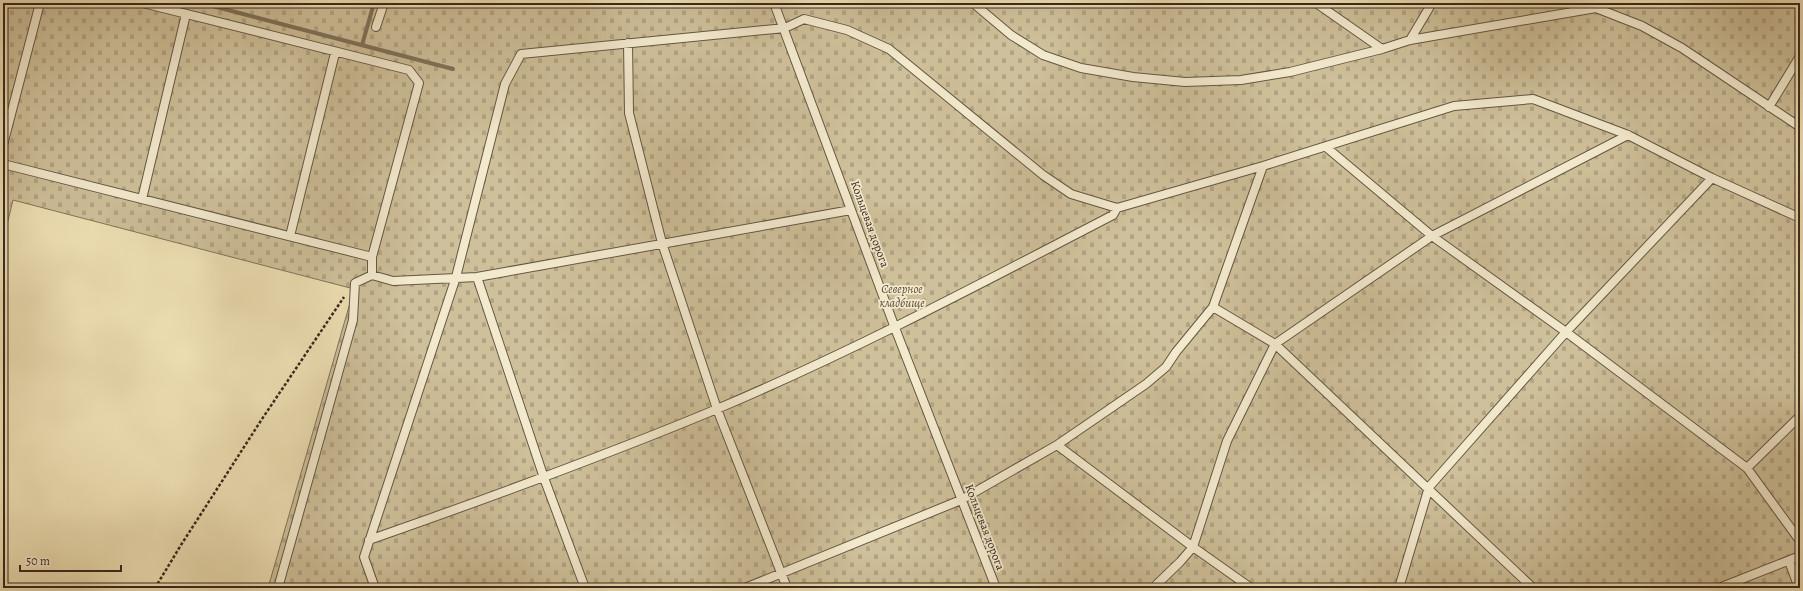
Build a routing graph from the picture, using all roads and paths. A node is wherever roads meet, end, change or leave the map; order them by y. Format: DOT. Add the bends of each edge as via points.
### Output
graph roads {
  1 [pos="40,3"];
  2 [pos="143,3"];
  3 [pos="384,3"];
  4 [pos="774,3"];
  5 [pos="973,3"];
  6 [pos="1316,3"];
  7 [pos="1432,3"];
  8 [pos="186,14"];
  9 [pos="376,27"];
  10 [pos="785,28"];
  11 [pos="1410,40"];
  12 [pos="628,44"];
  13 [pos="1382,49"];
  14 [pos="335,53"];
  15 [pos="1800,56"];
  16 [pos="1769,107"];
  17 [pos="1800,127"];
  18 [pos="1628,135"];
  19 [pos="3,145"];
  20 [pos="1326,147"];
  21 [pos="3,164"];
  22 [pos="1263,166"];
  23 [pos="1712,178"];
  24 [pos="142,199"];
  25 [pos="1117,208"];
  26 [pos="851,210"];
  27 [pos="1800,218"];
  28 [pos="290,236"];
  29 [pos="1432,236"];
  30 [pos="662,243"];
  31 [pos="372,257"];
  32 [pos="372,275"];
  33 [pos="456,277"];
  34 [pos="477,277"];
  35 [pos="355,283"];
  36 [pos="1212,307"];
  37 [pos="895,328"];
  38 [pos="1566,332"];
  39 [pos="1275,344"];
  40 [pos="717,409"];
  41 [pos="1800,416"];
  42 [pos="1057,445"];
  43 [pos="1747,468"];
  44 [pos="544,478"];
  45 [pos="1429,487"];
  46 [pos="961,500"];
  47 [pos="369,540"];
  48 [pos="1800,541"];
  49 [pos="1193,547"];
  50 [pos="1800,556"];
  51 [pos="1789,561"];
  52 [pos="782,573"];
  53 [pos="155,588"];
  54 [pos="278,588"];
  55 [pos="376,588"];
  56 [pos="585,588"];
  57 [pos="745,588"];
  58 [pos="787,588"];
  59 [pos="996,588"];
  60 [pos="1153,588"];
  61 [pos="1251,588"];
  62 [pos="1399,588"];
  63 [pos="1533,588"];
  64 [pos="1719,588"];
  65 [pos="1800,588"];
  1 -- 19 [label="lane"];
  2 -- 8 [label="lane"];
  3 -- 9 [label="lane"];
  4 -- 10 [label="lane, Кольцевая дорога"];
  5 -- 13 [label="lane" via="1011,35 1043,55 1081,68 1133,77 1185,82 1241,80 1290,72"];
  6 -- 13 [label="lane"];
  7 -- 11 [label="lane"];
  8 -- 14 [label="lane"];
  8 -- 24 [label="lane"];
  10 -- 12 [label="lane"];
  10 -- 25 [label="lane" via="804,19 847,30 889,49 1043,175 1070,194"];
  10 -- 26 [label="lane, Кольцевая дорога"];
  11 -- 13 [label="lane"];
  11 -- 16 [label="lane" via="1596,8 1642,26 1682,48"];
  12 -- 30 [label="lane" via="629,113"];
  12 -- 33 [label="lane" via="521,54 505,84"];
  14 -- 28 [label="lane"];
  14 -- 31 [label="lane" via="409,70 420,83"];
  15 -- 16 [label="lane"];
  16 -- 17 [label="lane"];
  18 -- 20 [label="lane" via="1533,99 1454,106"];
  18 -- 23 [label="lane"];
  18 -- 29 [label="lane"];
  20 -- 22 [label="lane"];
  20 -- 29 [label="lane"];
  21 -- 24 [label="lane"];
  22 -- 25 [label="lane"];
  22 -- 36 [label="lane"];
  23 -- 27 [label="lane"];
  23 -- 38 [label="lane"];
  24 -- 28 [label="lane"];
  25 -- 37 [label="lane" via="1112,215"];
  26 -- 30 [label="lane"];
  26 -- 37 [label="lane, Кольцевая дорога"];
  28 -- 31 [label="lane"];
  29 -- 38 [label="lane"];
  29 -- 39 [label="lane"];
  30 -- 34 [label="lane"];
  30 -- 40 [label="lane"];
  31 -- 32 [label="lane"];
  32 -- 33 [label="lane" via="393,281"];
  32 -- 35 [label="lane"];
  33 -- 34 [label="lane"];
  33 -- 47 [label="lane"];
  34 -- 44 [label="lane"];
  35 -- 53 [label="path" via="262,419"];
  35 -- 54 [label="lane" via="353,320"];
  36 -- 39 [label="lane"];
  36 -- 42 [label="lane" via="1166,367 1146,384"];
  37 -- 40 [label="lane"];
  37 -- 46 [label="lane, Кольцевая дорога"];
  38 -- 43 [label="lane"];
  38 -- 45 [label="lane"];
  39 -- 45 [label="lane"];
  39 -- 49 [label="lane" via="1228,441"];
  40 -- 44 [label="lane"];
  40 -- 52 [label="lane"];
  41 -- 43 [label="lane"];
  42 -- 46 [label="lane"];
  42 -- 49 [label="lane"];
  43 -- 48 [label="lane"];
  44 -- 47 [label="lane"];
  44 -- 56 [label="lane"];
  45 -- 62 [label="lane"];
  45 -- 63 [label="lane"];
  46 -- 52 [label="lane"];
  46 -- 59 [label="lane, Кольцевая дорога"];
  47 -- 55 [label="lane" via="364,558"];
  49 -- 60 [label="lane"];
  49 -- 61 [label="lane"];
  50 -- 51 [label="lane"];
  51 -- 64 [label="lane"];
  51 -- 65 [label="lane"];
  52 -- 57 [label="lane"];
  52 -- 58 [label="lane"];
}
